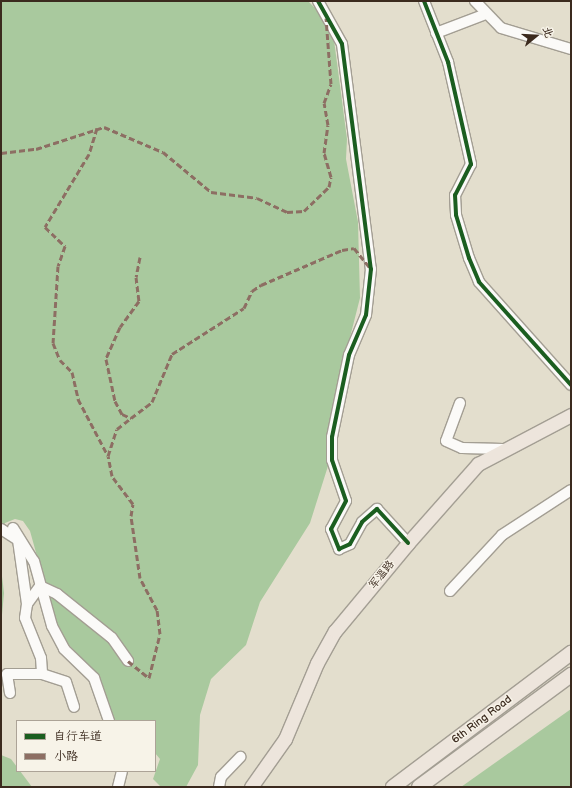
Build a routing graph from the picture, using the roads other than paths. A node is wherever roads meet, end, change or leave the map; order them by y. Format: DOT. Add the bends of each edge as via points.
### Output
graph roads {
  1 [pos="318,1"];
  2 [pos="424,1"];
  3 [pos="475,1"];
  4 [pos="486,14"];
  5 [pos="436,33"];
  6 [pos="571,49"];
  7 [pos="571,385"];
  8 [pos="460,403"];
  9 [pos="571,415"];
  10 [pos="503,449"];
  11 [pos="571,490"];
  12 [pos="13,528"];
  13 [pos="1,529"];
  14 [pos="408,543"];
  15 [pos="40,586"];
  16 [pos="450,591"];
  17 [pos="27,604"];
  18 [pos="571,653"];
  19 [pos="128,661"];
  20 [pos="42,674"];
  21 [pos="571,675"];
  22 [pos="10,693"];
  23 [pos="74,707"];
  24 [pos="109,720"];
  25 [pos="240,757"];
  26 [pos="122,772"];
  27 [pos="118,787"];
  28 [pos="219,787"];
  29 [pos="250,787"];
  30 [pos="393,787"];
  31 [pos="419,787"];
  1 -- 14 [label="street" via="342,44 371,269 366,314 350,355 332,437 332,460 346,501 331,529 339,549 350,544 362,522 377,509"];
  2 -- 5 [label="street"];
  3 -- 4 [label="street"];
  4 -- 5 [label="street"];
  4 -- 6 [label="street" via="501,28"];
  5 -- 7 [label="street" via="448,62 471,164 455,195 456,215 469,258 483,287"];
  8 -- 10 [label="street" via="446,441 462,448"];
  9 -- 10 [label="main road, 军温路"];
  10 -- 14 [label="main road, 军温路" via="478,464"];
  11 -- 16 [label="street" via="502,535"];
  12 -- 15 [label="street" via="34,561"];
  13 -- 17 [label="street" via="18,540"];
  14 -- 29 [label="main road, 军温路" via="335,632 317,663 285,738"];
  15 -- 17 [label="street"];
  15 -- 19 [label="street" via="57,594 112,638"];
  15 -- 24 [label="street" via="52,626 64,649 94,678"];
  17 -- 20 [label="street" via="25,618 41,658"];
  18 -- 30 [label="highway, 6th Ring Road"];
  20 -- 22 [label="street" via="7,674"];
  20 -- 23 [label="street" via="66,682"];
  21 -- 31 [label="highway, 6th Ring Road"];
  25 -- 28 [label="street" via="221,777"];
  26 -- 27 [label="street"];
}
